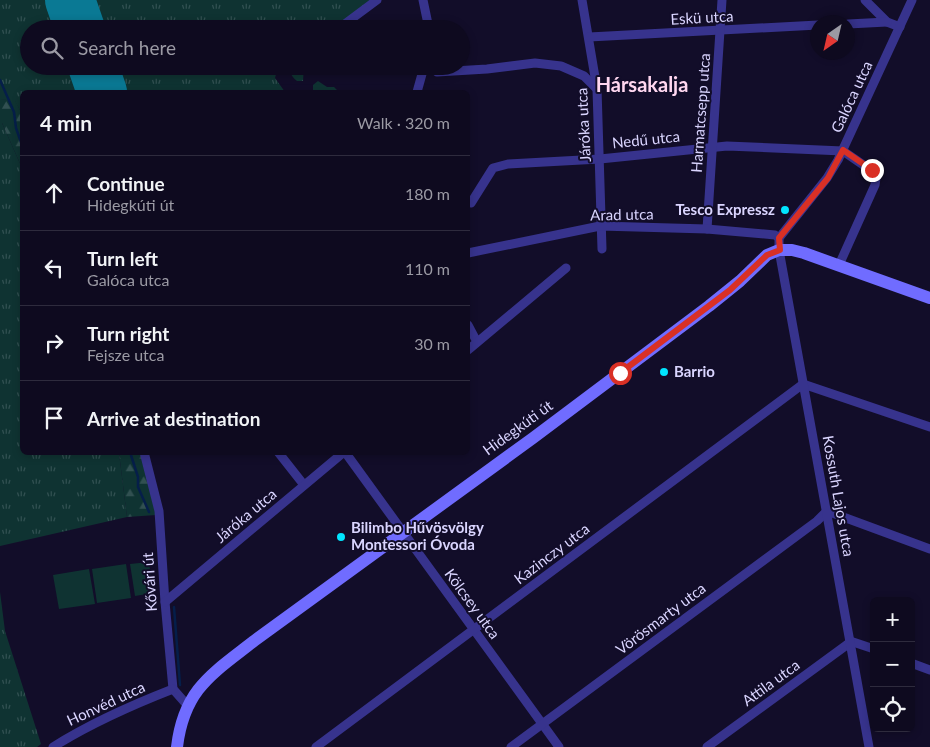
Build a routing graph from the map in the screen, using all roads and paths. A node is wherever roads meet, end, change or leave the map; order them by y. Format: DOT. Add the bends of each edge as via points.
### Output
graph roads {
  1 [pos="376,0"];
  2 [pos="423,0"];
  3 [pos="582,0"];
  4 [pos="722,0"];
  5 [pos="866,0"];
  6 [pos="912,0"];
  7 [pos="350,20"];
  8 [pos="427,20"];
  9 [pos="887,22"];
  10 [pos="855,24"];
  11 [pos="810,26"];
  12 [pos="900,27"];
  13 [pos="721,31"];
  14 [pos="589,37"];
  15 [pos="470,70"];
  16 [pos="422,75"];
  17 [pos="597,89"];
  18 [pos="418,90"];
  19 [pos="712,147"];
  20 [pos="843,150"];
  21 [pos="600,159"];
  22 [pos="471,202"];
  23 [pos="600,226"];
  24 [pos="707,229"];
  25 [pos="779,244"];
  26 [pos="602,249"];
  27 [pos="470,253"];
  28 [pos="839,265"];
  29 [pos="566,268"];
  30 [pos="930,298"];
  31 [pos="470,329"];
  32 [pos="476,342"];
  33 [pos="470,348"];
  34 [pos="803,384"];
  35 [pos="930,427"];
  36 [pos="145,455"];
  37 [pos="280,455"];
  38 [pos="341,455"];
  39 [pos="347,455"];
  40 [pos="304,485"];
  41 [pos="827,511"];
  42 [pos="402,533"];
  43 [pos="930,549"];
  44 [pos="165,602"];
  45 [pos="474,630"];
  46 [pos="850,641"];
  47 [pos="870,648"];
  48 [pos="915,664"];
  49 [pos="930,670"];
  50 [pos="173,689"];
  51 [pos="188,706"];
  52 [pos="542,724"];
  53 [pos="53,747"];
  54 [pos="177,747"];
  55 [pos="316,747"];
  56 [pos="511,747"];
  57 [pos="559,747"];
  58 [pos="707,747"];
  59 [pos="869,747"];
  1 -- 7 [label="street"];
  2 -- 8 [label="street"];
  3 -- 14 [label="street, Járóka utca"];
  4 -- 13 [label="street, Harmatcsepp utca"];
  5 -- 9 [label="street"];
  6 -- 12 [label="street, Galóca utca"];
  9 -- 10 [label="street"];
  9 -- 12 [label="street"];
  11 -- 13 [label="street, Eskü utca"];
  12 -- 20 [label="street, Galóca utca"];
  13 -- 14 [label="street, Eskü utca"];
  13 -- 19 [label="street, Harmatcsepp utca"];
  14 -- 17 [label="street, Járóka utca"];
  15 -- 17 [label="street" via="535,63 561,66 584,76"];
  16 -- 18 [label="street"];
  17 -- 21 [label="street, Járóka utca"];
  19 -- 20 [label="street, Nedű utca"];
  19 -- 21 [label="street, Nedű utca"];
  19 -- 24 [label="street, Harmatcsepp utca"];
  20 -- 25 [label="street, Galóca utca" via="828,178"];
  20 -- 28 [label="street" via="872,170 876,185"];
  21 -- 22 [label="street, Nedű utca" via="508,164 493,168"];
  21 -- 23 [label="street, Járóka utca"];
  23 -- 24 [label="street, Arad utca"];
  23 -- 26 [label="street, Járóka utca"];
  23 -- 27 [label="street, Arad utca"];
  24 -- 25 [label="street, Arad utca" via="775,235"];
  25 -- 28 [label="main road"];
  25 -- 34 [label="street, Kossuth Lajos utca"];
  25 -- 42 [label="main road, Hidegkúti út" via="709,306"];
  28 -- 30 [label="main road"];
  29 -- 32 [label="street"];
  31 -- 32 [label="street"];
  32 -- 33 [label="street"];
  34 -- 35 [label="street"];
  34 -- 41 [label="street, Kossuth Lajos utca"];
  34 -- 45 [label="street, Kazinczy utca"];
  36 -- 44 [label="street, Kővári út" via="159,511"];
  37 -- 40 [label="street"];
  38 -- 40 [label="street, Járóka utca"];
  39 -- 42 [label="street, Kölcsey utca"];
  40 -- 44 [label="street, Járóka utca"];
  41 -- 43 [label="street"];
  41 -- 46 [label="street, Kossuth Lajos utca"];
  41 -- 52 [label="street, Vörösmarty utca"];
  42 -- 45 [label="street, Kölcsey utca"];
  42 -- 51 [label="main road, Hidegkúti út" via="210,675"];
  44 -- 50 [label="street, Kővári út"];
  45 -- 52 [label="street, Kölcsey utca"];
  45 -- 55 [label="street, Kazinczy utca"];
  46 -- 47 [label="street"];
  46 -- 58 [label="street, Attila utca"];
  46 -- 59 [label="street, Kossuth Lajos utca"];
  48 -- 49 [label="street"];
  50 -- 51 [label="street"];
  50 -- 53 [label="street, Honvéd utca" via="100,721"];
  51 -- 54 [label="main road, Hidegkúti út"];
  52 -- 56 [label="street, Vörösmarty utca"];
  52 -- 57 [label="street, Kölcsey utca"];
}
